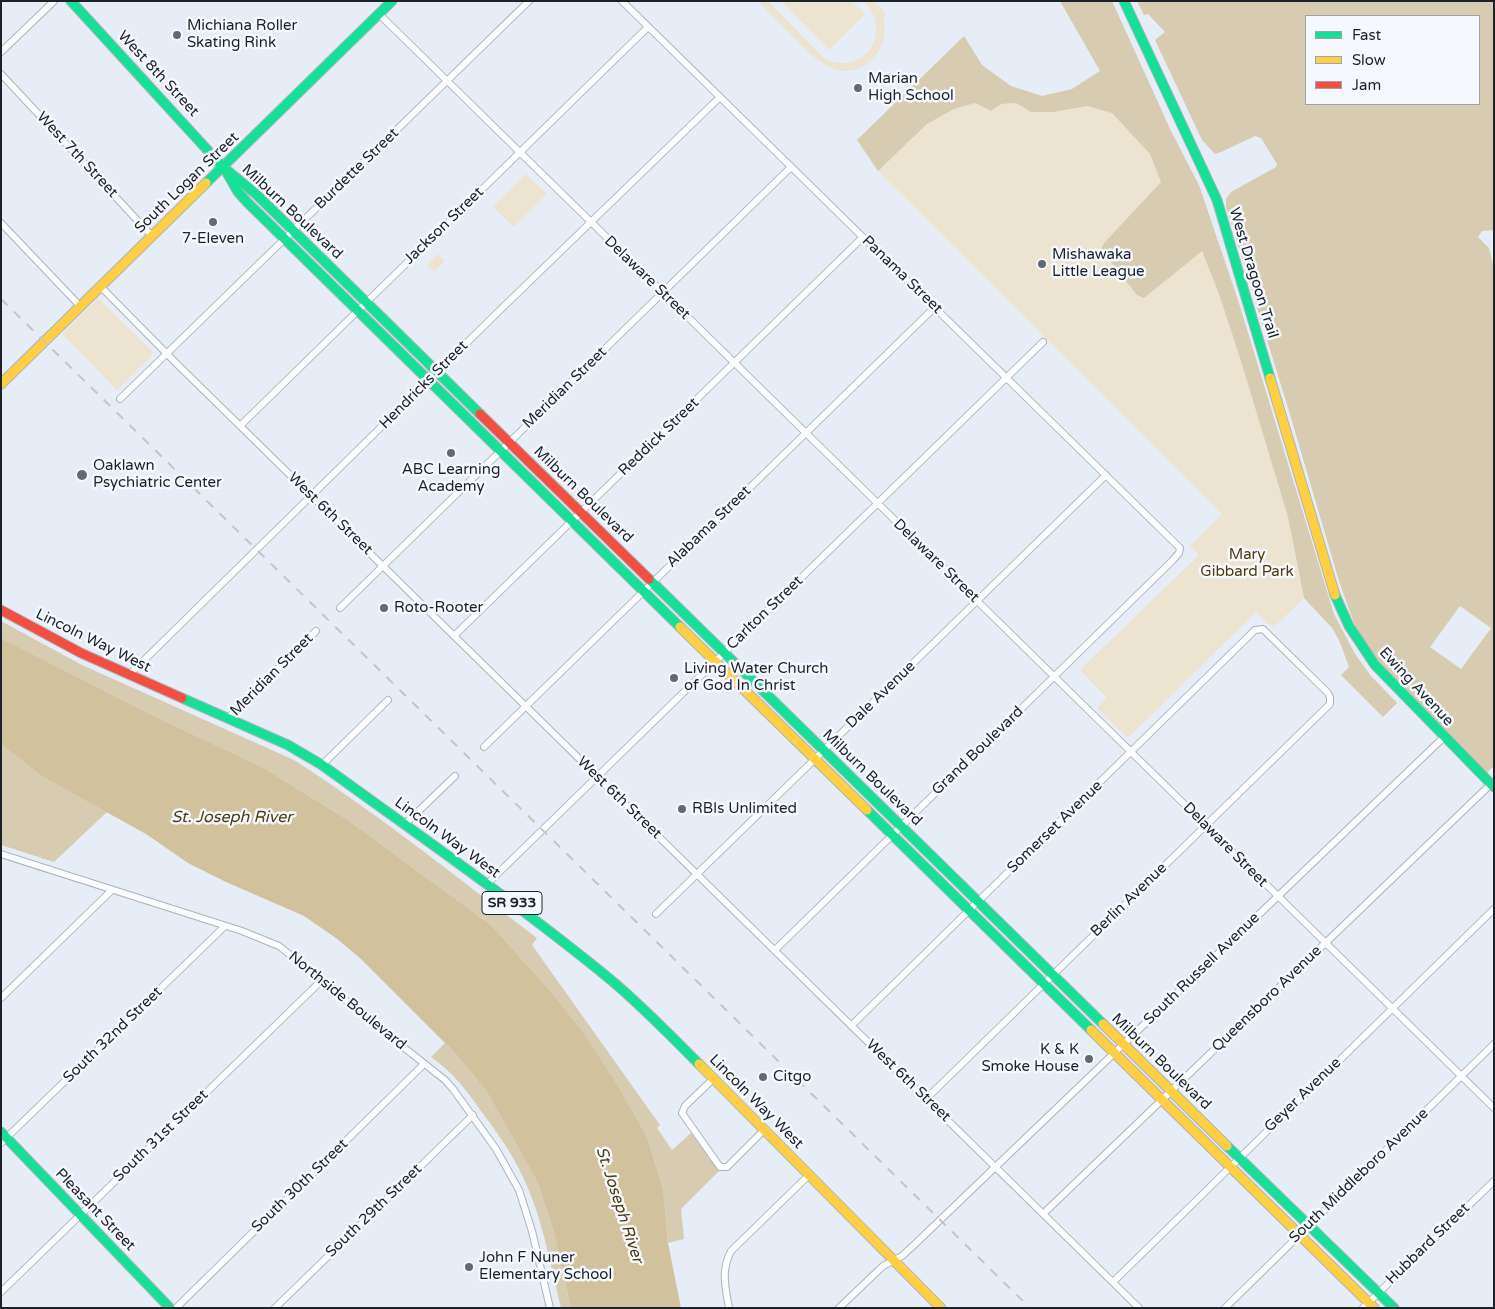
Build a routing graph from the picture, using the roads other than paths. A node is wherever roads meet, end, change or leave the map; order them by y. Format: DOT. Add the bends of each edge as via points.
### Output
graph roads {
  1 [pos="54,1"];
  2 [pos="71,1"];
  3 [pos="392,1"];
  4 [pos="529,1"];
  5 [pos="622,1"];
  6 [pos="1124,1"];
  7 [pos="379,14"];
  8 [pos="648,27"];
  9 [pos="1,52"];
  10 [pos="1,74"];
  11 [pos="447,81"];
  12 [pos="720,97"];
  13 [pos="519,153"];
  14 [pos="223,167"];
  15 [pos="792,167"];
  16 [pos="1,222"];
  17 [pos="591,223"];
  18 [pos="294,230"];
  19 [pos="152,236"];
  20 [pos="863,237"];
  21 [pos="284,239"];
  22 [pos="100,286"];
  23 [pos="663,293"];
  24 [pos="367,302"];
  25 [pos="80,306"];
  26 [pos="935,307"];
  27 [pos="358,311"];
  28 [pos="1042,342"];
  29 [pos="167,354"];
  30 [pos="734,363"];
  31 [pos="438,372"];
  32 [pos="1006,377"];
  33 [pos="429,381"];
  34 [pos="1,384"];
  35 [pos="120,399"];
  36 [pos="240,426"];
  37 [pos="806,434"];
  38 [pos="509,442"];
  39 [pos="500,451"];
  40 [pos="1106,475"];
  41 [pos="311,496"];
  42 [pos="877,504"];
  43 [pos="581,512"];
  44 [pos="572,521"];
  45 [pos="1180,551"];
  46 [pos="1327,565"];
  47 [pos="383,566"];
  48 [pos="653,583"];
  49 [pos="644,591"];
  50 [pos="977,601"];
  51 [pos="340,608"];
  52 [pos="1,610"];
  53 [pos="316,631"];
  54 [pos="454,636"];
  55 [pos="724,653"];
  56 [pos="715,661"];
  57 [pos="129,675"];
  58 [pos="1054,676"];
  59 [pos="388,700"];
  60 [pos="1331,700"];
  61 [pos="526,706"];
  62 [pos="227,719"];
  63 [pos="1444,737"];
  64 [pos="484,747"];
  65 [pos="824,751"];
  66 [pos="1131,752"];
  67 [pos="815,759"];
  68 [pos="322,765"];
  69 [pos="455,776"];
  70 [pos="598,777"];
  71 [pos="1492,786"];
  72 [pos="405,824"];
  73 [pos="901,826"];
  74 [pos="1205,826"];
  75 [pos="892,835"];
  76 [pos="1,854"];
  77 [pos="697,874"];
  78 [pos="487,884"];
  79 [pos="112,890"];
  80 [pos="1277,896"];
  81 [pos="978,902"];
  82 [pos="1494,908"];
  83 [pos="970,911"];
  84 [pos="656,914"];
  85 [pos="225,926"];
  86 [pos="1326,943"];
  87 [pos="775,950"];
  88 [pos="1053,975"];
  89 [pos="322,980"];
  90 [pos="1044,984"];
  91 [pos="1,998"];
  92 [pos="1392,1008"];
  93 [pos="851,1026"];
  94 [pos="1123,1044"];
  95 [pos="1494,1044"];
  96 [pos="1114,1053"];
  97 [pos="424,1064"];
  98 [pos="1460,1076"];
  99 [pos="713,1079"];
  100 [pos="1171,1091"];
  101 [pos="926,1099"];
  102 [pos="1162,1100"];
  103 [pos="1494,1108"];
  104 [pos="473,1115"];
  105 [pos="764,1130"];
  106 [pos="3,1138"];
  107 [pos="1239,1158"];
  108 [pos="1230,1166"];
  109 [pos="996,1167"];
  110 [pos="808,1175"];
  111 [pos="1494,1181"];
  112 [pos="1043,1214"];
  113 [pos="80,1215"];
  114 [pos="1309,1226"];
  115 [pos="1300,1234"];
  116 [pos="894,1260"];
  117 [pos="1113,1282"];
  118 [pos="1,1292"];
  119 [pos="1377,1294"];
  120 [pos="1368,1306"];
  121 [pos="170,1308"];
  122 [pos="176,1308"];
  123 [pos="275,1308"];
  124 [pos="550,1308"];
  125 [pos="729,1308"];
  126 [pos="839,1308"];
  127 [pos="941,1308"];
  128 [pos="1139,1308"];
  129 [pos="1225,1308"];
  130 [pos="1394,1308"];
  1 -- 9 [label="street"];
  2 -- 14 [label="street, West 8th Street"];
  3 -- 7 [label="street, South Logan Street"];
  4 -- 11 [label="street, Burdette Street"];
  5 -- 8 [label="street, Panama Street"];
  6 -- 46 [label="street, West Dragoon Trail" via="1217,200"];
  7 -- 11 [label="street, Delaware Street"];
  7 -- 14 [label="street, South Logan Street"];
  8 -- 12 [label="street, Panama Street"];
  8 -- 13 [label="street, Jackson Street"];
  10 -- 19 [label="street, West 7th Street"];
  11 -- 13 [label="street, Delaware Street"];
  11 -- 18 [label="street, Burdette Street"];
  12 -- 15 [label="street, Panama Street"];
  12 -- 17 [label="street, Hendricks Street"];
  13 -- 17 [label="street, Delaware Street"];
  13 -- 24 [label="street, Jackson Street"];
  14 -- 18 [label="street, Milburn Boulevard"];
  14 -- 19 [label="street, South Logan Street"];
  14 -- 21 [label="street, Milburn Boulevard" via="238,192"];
  15 -- 20 [label="street, Panama Street"];
  15 -- 23 [label="street, Meridian Street"];
  16 -- 25 [label="street"];
  17 -- 23 [label="street, Delaware Street"];
  17 -- 31 [label="street, Hendricks Street"];
  18 -- 21 [label="street, Burdette Street"];
  18 -- 24 [label="street, Milburn Boulevard"];
  19 -- 22 [label="street, South Logan Street"];
  20 -- 26 [label="street, Panama Street"];
  20 -- 30 [label="street, Reddick Street"];
  21 -- 27 [label="street, Milburn Boulevard"];
  21 -- 29 [label="street, Burdette Street"];
  22 -- 25 [label="street, South Logan Street"];
  22 -- 29 [label="street, West 6th Street"];
  23 -- 30 [label="street, Delaware Street"];
  23 -- 38 [label="street, Meridian Street"];
  24 -- 27 [label="street, Jackson Street"];
  24 -- 31 [label="street, Milburn Boulevard"];
  25 -- 34 [label="street, South Logan Street"];
  26 -- 32 [label="street, Panama Street"];
  26 -- 37 [label="street, Alabama Street"];
  27 -- 33 [label="street, Milburn Boulevard"];
  27 -- 36 [label="street, Jackson Street"];
  28 -- 32 [label="street, Carlton Street"];
  29 -- 35 [label="street, Burdette Street"];
  29 -- 36 [label="street, West 6th Street"];
  30 -- 37 [label="street, Delaware Street"];
  30 -- 43 [label="street, Reddick Street"];
  31 -- 33 [label="street, Hendricks Street"];
  31 -- 38 [label="street, Milburn Boulevard"];
  32 -- 40 [label="street, Panama Street"];
  32 -- 42 [label="street, Carlton Street"];
  33 -- 39 [label="street, Milburn Boulevard"];
  33 -- 41 [label="street, Hendricks Street"];
  36 -- 41 [label="street, West 6th Street"];
  37 -- 42 [label="street, Delaware Street"];
  37 -- 48 [label="street, Alabama Street"];
  38 -- 39 [label="street, Meridian Street"];
  38 -- 43 [label="street, Milburn Boulevard"];
  39 -- 44 [label="street, Milburn Boulevard"];
  39 -- 47 [label="street, Meridian Street"];
  40 -- 45 [label="street, Panama Street"];
  40 -- 50 [label="street, Dale Avenue"];
  41 -- 47 [label="street, West 6th Street"];
  41 -- 57 [label="street, Hendricks Street"];
  42 -- 50 [label="street, Delaware Street"];
  42 -- 55 [label="street, Carlton Street"];
  43 -- 44 [label="street, Reddick Street"];
  43 -- 48 [label="street, Milburn Boulevard"];
  44 -- 49 [label="street, Milburn Boulevard"];
  44 -- 54 [label="street, Reddick Street"];
  45 -- 58 [label="street, Grand Boulevard"];
  46 -- 63 [label="street, Ewing Avenue" via="1343,613 1364,651"];
  47 -- 51 [label="street, Meridian Street"];
  47 -- 54 [label="street, West 6th Street"];
  48 -- 49 [label="street, Alabama Street"];
  48 -- 55 [label="street, Milburn Boulevard"];
  49 -- 56 [label="street, Milburn Boulevard"];
  49 -- 61 [label="street, Alabama Street"];
  50 -- 58 [label="street, Delaware Street"];
  50 -- 65 [label="street, Dale Avenue"];
  52 -- 57 [label="street, Lincoln Way West / SR 933" via="74,650"];
  53 -- 62 [label="street, Meridian Street"];
  54 -- 61 [label="street, West 6th Street"];
  55 -- 56 [label="street, Carlton Street"];
  55 -- 65 [label="street, Milburn Boulevard"];
  56 -- 67 [label="street, Milburn Boulevard"];
  56 -- 70 [label="street, Carlton Street"];
  57 -- 62 [label="street, Lincoln Way West / SR 933"];
  58 -- 66 [label="street, Delaware Street"];
  58 -- 73 [label="street, Grand Boulevard"];
  59 -- 68 [label="street"];
  60 -- 66 [label="street, Somerset Avenue" via="1328,693 1263,629 1255,630"];
  60 -- 74 [label="street, Berlin Avenue"];
  61 -- 64 [label="street, Alabama Street"];
  61 -- 70 [label="street, West 6th Street"];
  62 -- 68 [label="street, Lincoln Way West / SR 933" via="288,745"];
  63 -- 71 [label="street, Ewing Avenue"];
  63 -- 80 [label="street, South Russell Avenue"];
  65 -- 67 [label="street, Dale Avenue"];
  65 -- 73 [label="street, Milburn Boulevard"];
  66 -- 74 [label="street, Delaware Street"];
  66 -- 81 [label="street, Somerset Avenue"];
  67 -- 75 [label="street, Milburn Boulevard"];
  67 -- 77 [label="street, Dale Avenue"];
  68 -- 72 [label="street, Lincoln Way West / SR 933"];
  69 -- 72 [label="street"];
  70 -- 77 [label="street, West 6th Street"];
  70 -- 78 [label="street, Carlton Street"];
  71 -- 86 [label="street, Queensboro Avenue"];
  72 -- 78 [label="street, Lincoln Way West / SR 933"];
  73 -- 75 [label="street, Grand Boulevard"];
  73 -- 81 [label="street, Milburn Boulevard"];
  74 -- 80 [label="street, Delaware Street"];
  74 -- 88 [label="street, Berlin Avenue"];
  75 -- 83 [label="street, Milburn Boulevard"];
  75 -- 87 [label="street, Grand Boulevard"];
  76 -- 79 [label="street, Northside Boulevard"];
  77 -- 84 [label="street, Dale Avenue"];
  77 -- 87 [label="street, West 6th Street"];
  78 -- 99 [label="street, Lincoln Way West / SR 933" via="627,994"];
  79 -- 85 [label="street, Northside Boulevard"];
  79 -- 91 [label="street"];
  80 -- 86 [label="street, Delaware Street"];
  80 -- 94 [label="street, South Russell Avenue"];
  81 -- 83 [label="street, Somerset Avenue"];
  81 -- 88 [label="street, Milburn Boulevard"];
  82 -- 92 [label="street, Geyer Avenue"];
  83 -- 90 [label="street, Milburn Boulevard"];
  83 -- 93 [label="street, Somerset Avenue"];
  85 -- 89 [label="street, Northside Boulevard" via="279,946"];
  85 -- 106 [label="street, South 32nd Street"];
  86 -- 92 [label="street, Delaware Street"];
  86 -- 100 [label="street, Queensboro Avenue"];
  87 -- 93 [label="street, West 6th Street"];
  88 -- 90 [label="street, Berlin Avenue"];
  88 -- 94 [label="street, Milburn Boulevard"];
  89 -- 97 [label="street, Northside Boulevard"];
  89 -- 113 [label="street, South 31st Street"];
  90 -- 96 [label="street, Milburn Boulevard"];
  90 -- 101 [label="street, Berlin Avenue"];
  92 -- 98 [label="street, Delaware Street"];
  92 -- 107 [label="street, Geyer Avenue"];
  93 -- 101 [label="street, West 6th Street"];
  94 -- 96 [label="street, South Russell Avenue"];
  94 -- 100 [label="street, Milburn Boulevard"];
  95 -- 98 [label="street, South Middleboro Avenue"];
  96 -- 102 [label="street, Milburn Boulevard"];
  96 -- 109 [label="street, South Russell Avenue"];
  97 -- 104 [label="street, Northside Boulevard" via="445,1080"];
  97 -- 122 [label="street, South 30th Street"];
  98 -- 103 [label="street, Delaware Street"];
  98 -- 114 [label="street, South Middleboro Avenue"];
  99 -- 105 [label="street, Lincoln Way West / SR 933"];
  99 -- 105 [label="street" via="682,1113 718,1165 727,1167"];
  100 -- 102 [label="street, Queensboro Avenue"];
  100 -- 107 [label="street, Milburn Boulevard"];
  101 -- 109 [label="street, West 6th Street"];
  102 -- 108 [label="street, Milburn Boulevard"];
  102 -- 112 [label="street, Queensboro Avenue"];
  104 -- 123 [label="street, South 29th Street"];
  104 -- 124 [label="street, Northside Boulevard" via="519,1190"];
  105 -- 110 [label="street, Lincoln Way West / SR 933"];
  106 -- 113 [label="street, Pleasant Street"];
  107 -- 108 [label="street, Geyer Avenue"];
  107 -- 114 [label="street, Milburn Boulevard"];
  108 -- 115 [label="street, Milburn Boulevard"];
  108 -- 117 [label="street, Geyer Avenue"];
  109 -- 112 [label="street, West 6th Street"];
  109 -- 116 [label="street, South Russell Avenue"];
  110 -- 116 [label="street, Lincoln Way West / SR 933"];
  110 -- 125 [label="street" via="731,1251 724,1274"];
  111 -- 119 [label="street, Hubbard Street"];
  112 -- 117 [label="street, West 6th Street"];
  113 -- 118 [label="street, South 31st Street"];
  113 -- 121 [label="street, Pleasant Street"];
  114 -- 115 [label="street, South Middleboro Avenue"];
  114 -- 119 [label="street, Milburn Boulevard"];
  115 -- 120 [label="street, Milburn Boulevard"];
  115 -- 129 [label="street, South Middleboro Avenue"];
  116 -- 126 [label="street, South Russell Avenue" via="883,1266"];
  116 -- 127 [label="street, Lincoln Way West / SR 933"];
  117 -- 128 [label="street, West 6th Street"];
  119 -- 120 [label="street, Hubbard Street"];
  119 -- 130 [label="street, Milburn Boulevard"];
}
